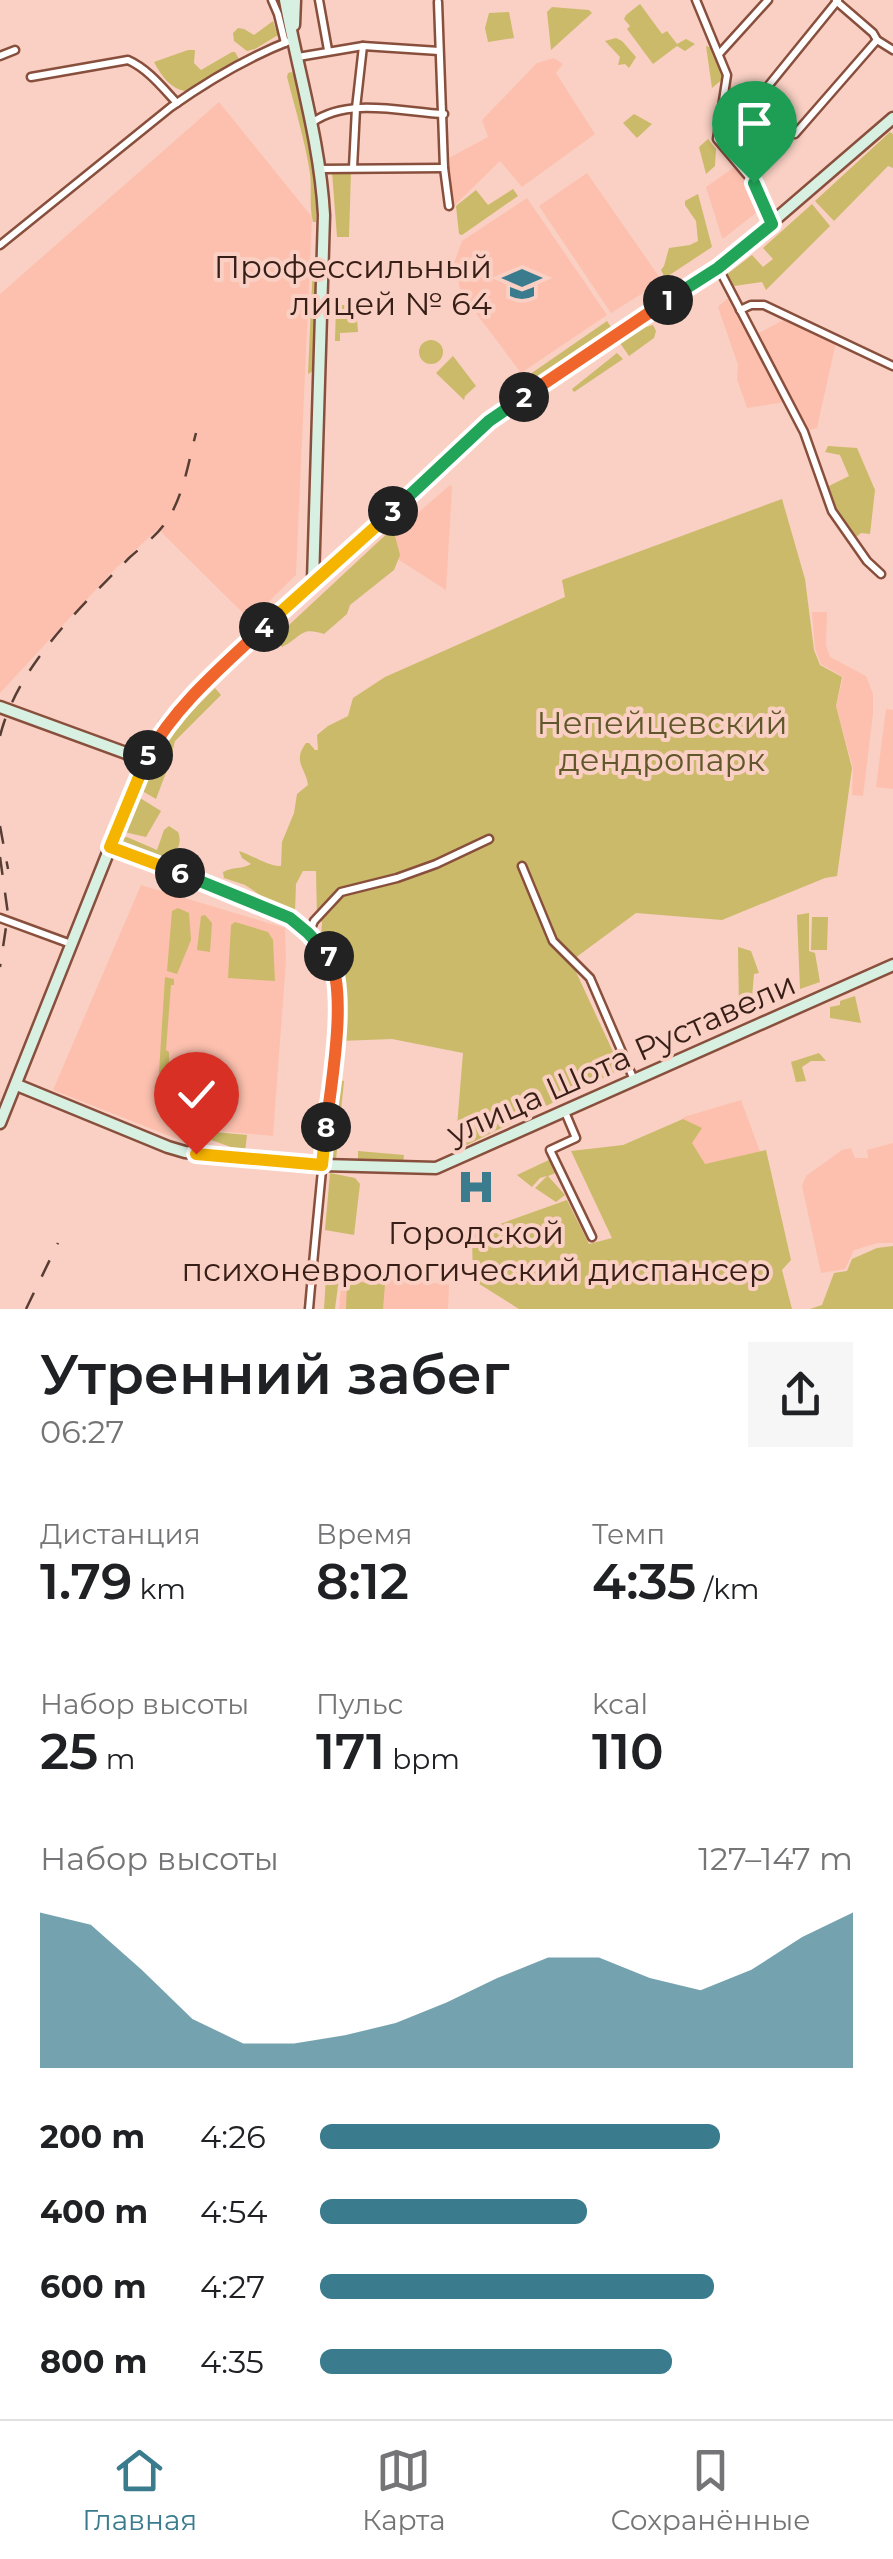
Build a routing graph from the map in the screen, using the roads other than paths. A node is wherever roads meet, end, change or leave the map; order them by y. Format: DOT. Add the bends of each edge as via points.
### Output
graph roads {
  1 [pos="272,0"];
  2 [pos="286,0"];
  3 [pos="295,0"];
  4 [pos="320,0"];
  5 [pos="696,0"];
  6 [pos="768,0"];
  7 [pos="837,0"];
  8 [pos="438,2"];
  9 [pos="291,39"];
  10 [pos="877,40"];
  11 [pos="363,46"];
  12 [pos="15,50"];
  13 [pos="328,50"];
  14 [pos="893,50"];
  15 [pos="439,51"];
  16 [pos="719,54"];
  17 [pos="0,56"];
  18 [pos="298,56"];
  19 [pos="30,77"];
  20 [pos="756,101"];
  21 [pos="176,103"];
  22 [pos="356,108"];
  23 [pos="444,114"];
  24 [pos="893,118"];
  25 [pos="313,122"];
  26 [pos="717,138"];
  27 [pos="353,168"];
  28 [pos="444,168"];
  29 [pos="320,169"];
  30 [pos="449,206"];
  31 [pos="772,224"];
  32 [pos="0,245"];
  33 [pos="718,268"];
  34 [pos="740,310"];
  35 [pos="893,366"];
  36 [pos="881,574"];
  37 [pos="313,581"];
  38 [pos="0,707"];
  39 [pos="145,760"];
  40 [pos="489,840"];
  41 [pos="110,847"];
  42 [pos="522,866"];
  43 [pos="0,918"];
  44 [pos="308,933"];
  45 [pos="71,944"];
  46 [pos="893,965"];
  47 [pos="634,1080"];
  48 [pos="17,1084"];
  49 [pos="565,1110"];
  50 [pos="0,1123"];
  51 [pos="322,1165"];
  52 [pos="592,1237"];
  53 [pos="309,1309"];
  1 -- 9 [label="street"];
  2 -- 9 [label="main road"];
  3 -- 9 [label="main road"];
  4 -- 13 [label="street"];
  5 -- 16 [label="street"];
  6 -- 16 [label="street"];
  7 -- 10 [label="street"];
  7 -- 20 [label="street"];
  8 -- 15 [label="street"];
  9 -- 18 [label="main road"];
  9 -- 21 [label="street"];
  10 -- 14 [label="street"];
  10 -- 20 [label="street" via="796,134"];
  11 -- 13 [label="street"];
  11 -- 15 [label="street"];
  11 -- 22 [label="street"];
  12 -- 17 [label="street"];
  13 -- 18 [label="street"];
  15 -- 23 [label="street"];
  16 -- 26 [label="street" via="726,80"];
  18 -- 25 [label="main road"];
  19 -- 21 [label="street" via="128,60"];
  20 -- 26 [label="street"];
  21 -- 32 [label="street"];
  22 -- 23 [label="street"];
  22 -- 25 [label="street"];
  22 -- 27 [label="street"];
  23 -- 28 [label="street"];
  24 -- 31 [label="main road"];
  25 -- 29 [label="main road"];
  26 -- 31 [label="street" via="754,183"];
  27 -- 28 [label="street"];
  27 -- 29 [label="street"];
  28 -- 30 [label="street"];
  29 -- 37 [label="main road"];
  31 -- 33 [label="main road"];
  33 -- 34 [label="street"];
  33 -- 37 [label="main road" via="489,421"];
  34 -- 35 [label="street" via="764,305"];
  34 -- 36 [label="street" via="804,432 832,510"];
  37 -- 39 [label="main road" via="186,701"];
  38 -- 39 [label="main road"];
  39 -- 41 [label="main road"];
  40 -- 44 [label="street" via="397,878 341,892"];
  41 -- 44 [label="street" via="290,918"];
  41 -- 45 [label="main road"];
  42 -- 47 [label="street" via="554,941 590,978"];
  43 -- 45 [label="street"];
  44 -- 51 [label="street" via="332,958 338,1004"];
  45 -- 48 [label="main road"];
  46 -- 47 [label="main road, улица Шота Руставели"];
  47 -- 49 [label="main road, улица Шота Руставели"];
  48 -- 50 [label="main road"];
  48 -- 51 [label="main road, улица Шота Руставели" via="178,1150"];
  49 -- 51 [label="main road, улица Шота Руставели" via="436,1168"];
  49 -- 52 [label="street" via="576,1138 550,1150"];
  51 -- 53 [label="street"];
}
